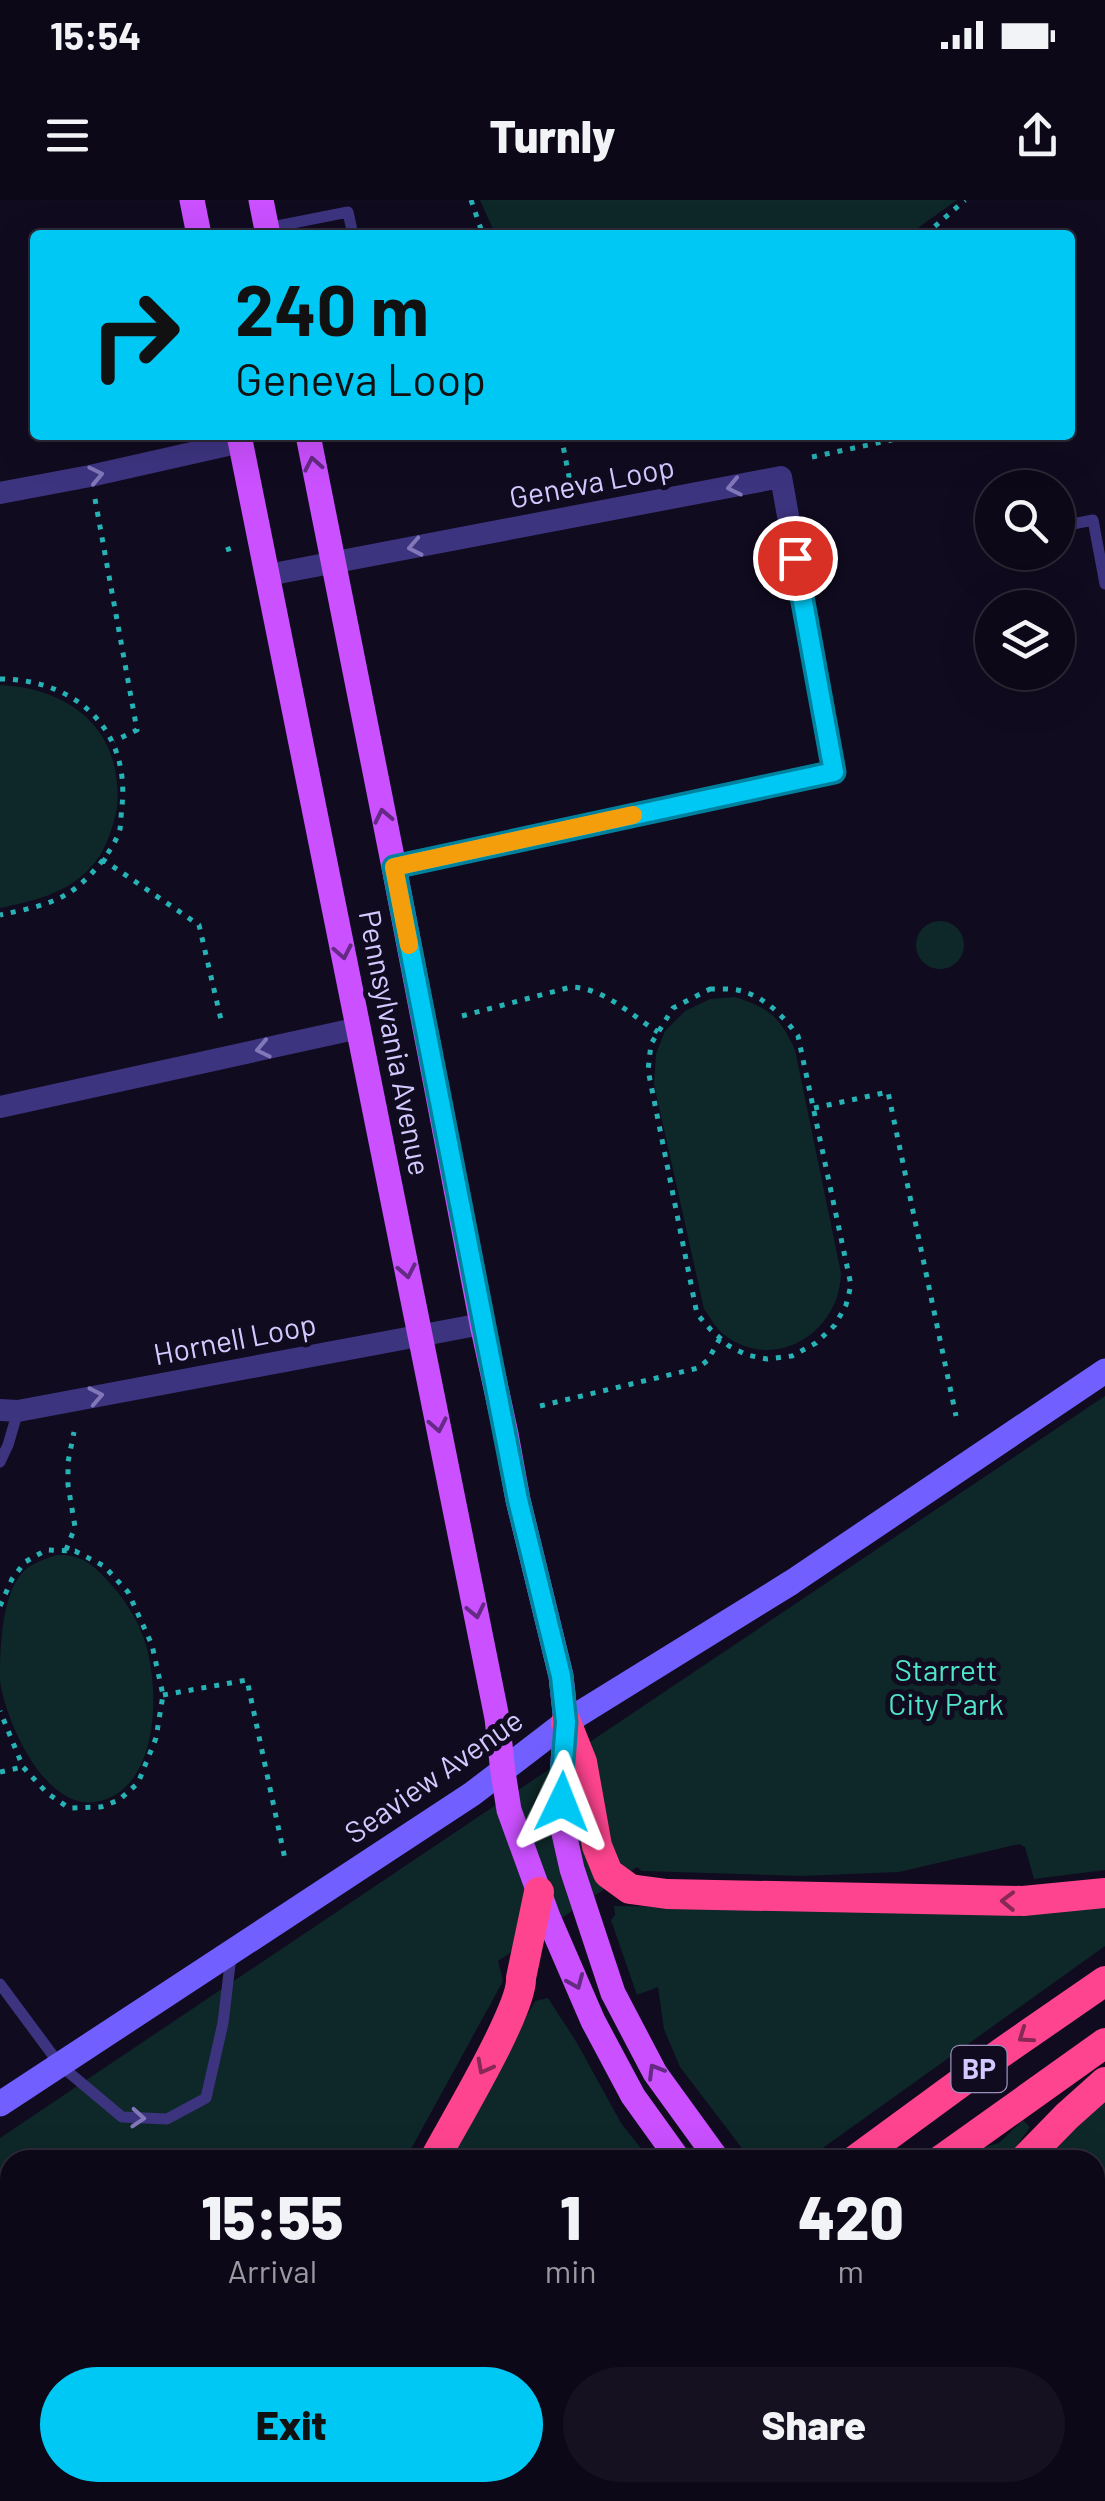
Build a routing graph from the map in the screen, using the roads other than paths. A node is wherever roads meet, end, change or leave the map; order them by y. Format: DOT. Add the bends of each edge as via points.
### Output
graph roads {
  1 [pos="192,200"];
  2 [pos="261,200"];
  3 [pos="198,230"];
  4 [pos="267,230"];
  5 [pos="271,230"];
  6 [pos="351,230"];
  7 [pos="232,440"];
  8 [pos="240,440"];
  9 [pos="309,440"];
  10 [pos="0,493"];
  11 [pos="1075,524"];
  12 [pos="332,562"];
  13 [pos="268,575"];
  14 [pos="1105,584"];
  15 [pos="394,867"];
  16 [pos="358,1028"];
  17 [pos="0,1107"];
  18 [pos="482,1324"];
  19 [pos="420,1335"];
  20 [pos="1105,1371"];
  21 [pos="9,1411"];
  22 [pos="0,1462"];
  23 [pos="566,1722"];
  24 [pos="503,1772"];
  25 [pos="539,1892"];
  26 [pos="1105,1894"];
  27 [pos="232,1953"];
  28 [pos="1105,1981"];
  29 [pos="0,1984"];
  30 [pos="1105,2043"];
  31 [pos="60,2065"];
  32 [pos="1105,2082"];
  33 [pos="0,2104"];
  34 [pos="439,2150"];
  35 [pos="673,2150"];
  36 [pos="710,2150"];
  37 [pos="868,2150"];
  38 [pos="955,2150"];
  39 [pos="1034,2150"];
  1 -- 3 [label="main road"];
  2 -- 4 [label="main road"];
  5 -- 6 [label="lane" via="348,212"];
  10 -- 7 [label="street, one-way"];
  8 -- 13 [label="main road, Pennsylvania Avenue"];
  12 -- 9 [label="main road, Pennsylvania Avenue, one-way"];
  11 -- 14 [label="lane" via="1093,520"];
  12 -- 13 [label="street, Geneva Loop"];
  15 -- 12 [label="main road, Pennsylvania Avenue, one-way"];
  15 -- 12 [label="street, Geneva Loop, one-way" via="834,772 780,477"];
  13 -- 16 [label="main road, Pennsylvania Avenue, one-way"];
  15 -- 18 [label="main road, Pennsylvania Avenue"];
  16 -- 17 [label="street, one-way"];
  16 -- 19 [label="main road, Pennsylvania Avenue, one-way"];
  18 -- 19 [label="street, Hornell Loop"];
  18 -- 23 [label="main road, Pennsylvania Avenue"];
  21 -- 19 [label="street, Hornell Loop, one-way"];
  19 -- 24 [label="main road, Pennsylvania Avenue, one-way" via="498,1718"];
  20 -- 23 [label="street, Seaview Avenue" via="792,1582"];
  21 -- 22 [label="lane"];
  23 -- 24 [label="street, Seaview Avenue"];
  26 -- 23 [label="highway, one-way" via="1023,1901 630,1889 608,1873 597,1846 582,1762"];
  36 -- 23 [label="main road, Pennsylvania Avenue, one-way" via="655,2073 613,1993 562,1829"];
  24 -- 25 [label="main road, Pennsylvania Avenue"];
  24 -- 27 [label="street, Seaview Avenue"];
  25 -- 34 [label="highway, one-way" via="522,1984"];
  25 -- 35 [label="main road, Pennsylvania Avenue, one-way" via="593,2021 633,2096"];
  27 -- 31 [label="street, Seaview Avenue"];
  31 -- 27 [label="lane, one-way" via="122,2118 166,2120 206,2098"];
  28 -- 37 [label="highway, BP, one-way"];
  29 -- 31 [label="lane"];
  30 -- 38 [label="highway, BP"];
  31 -- 33 [label="street, Seaview Avenue"];
  32 -- 39 [label="highway"];
}
